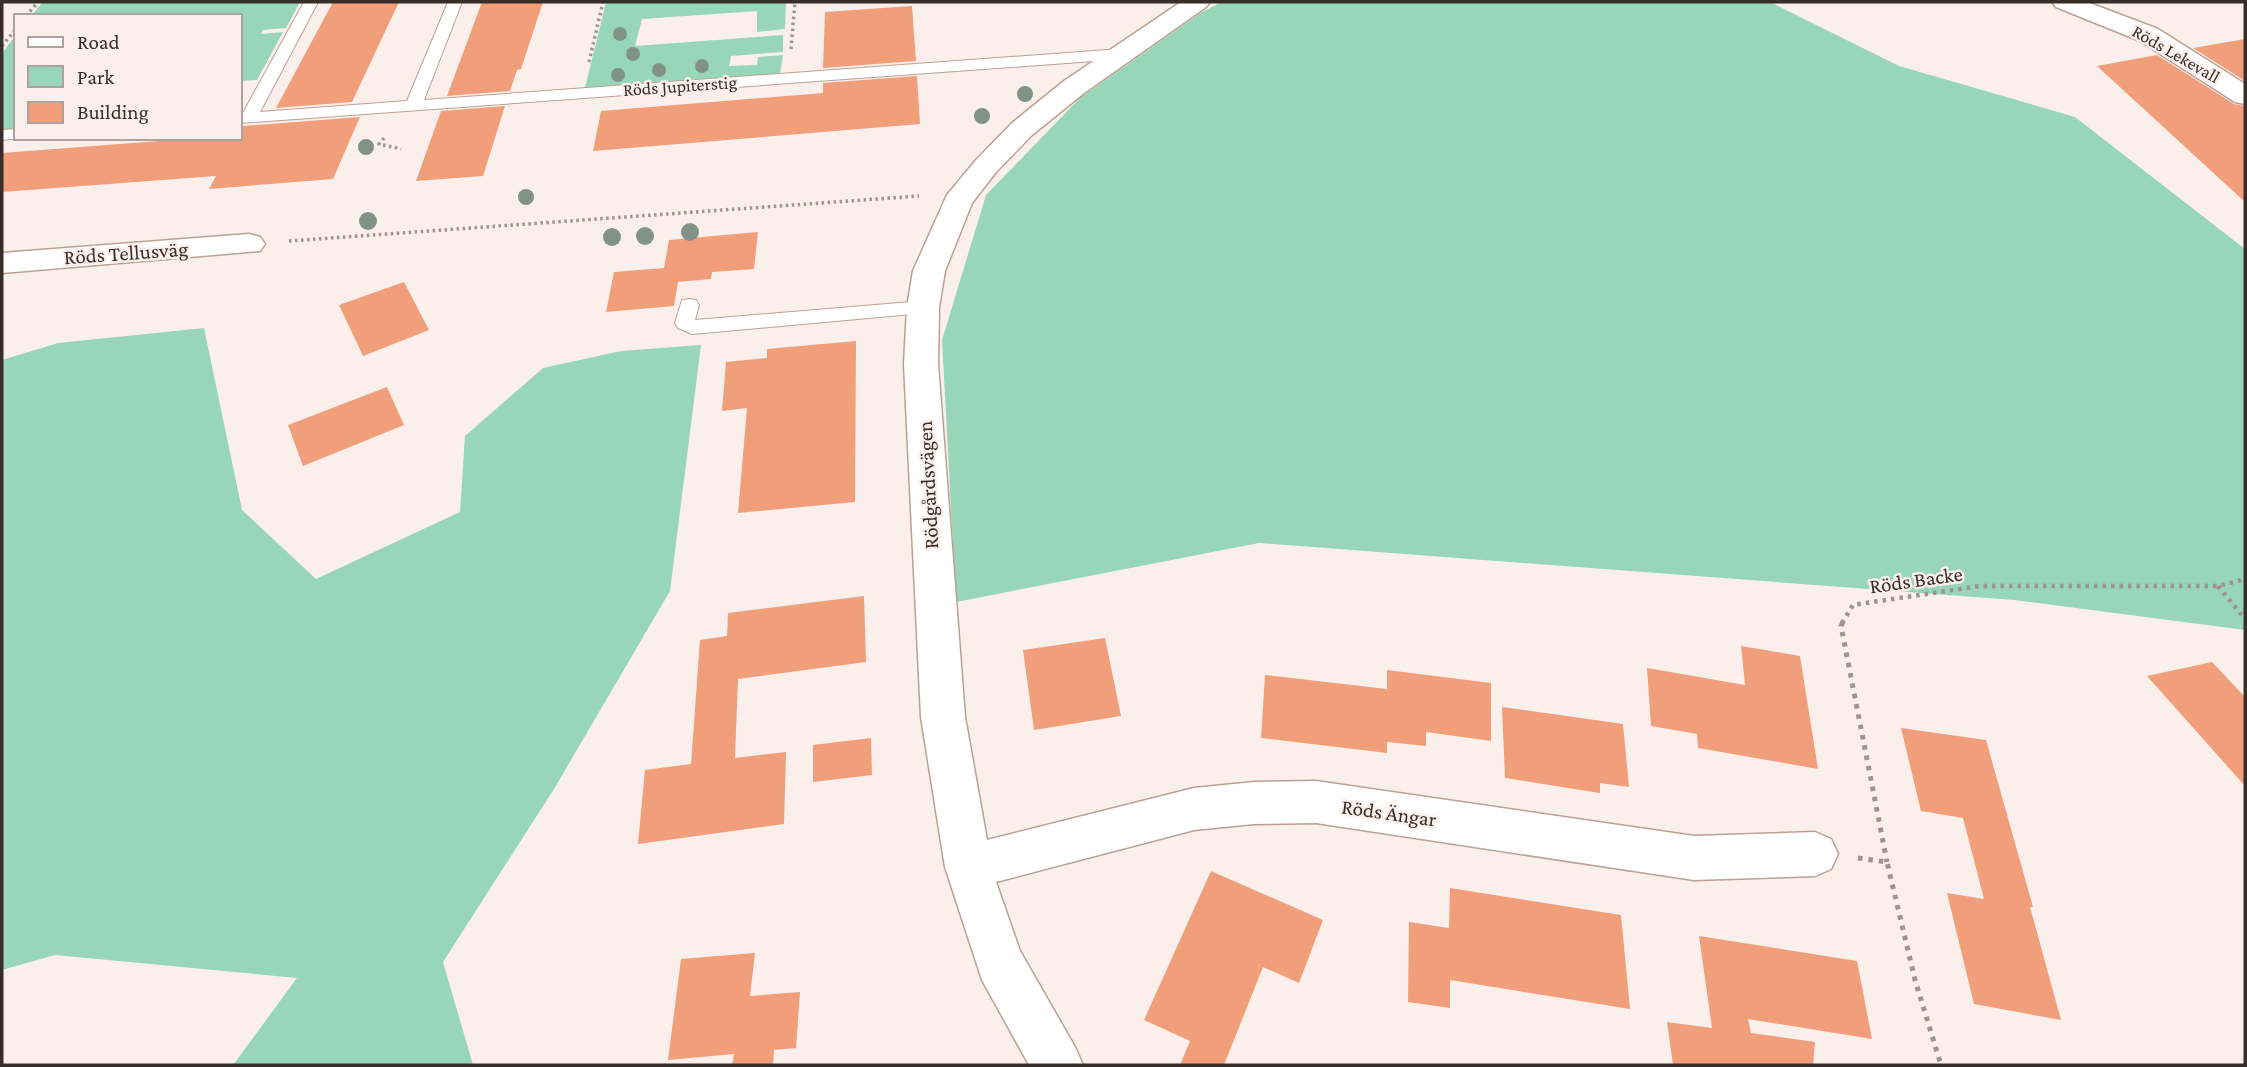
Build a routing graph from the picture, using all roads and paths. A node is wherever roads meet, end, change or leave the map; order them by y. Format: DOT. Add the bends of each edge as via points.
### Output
graph roads {
  1 [pos="311,2"];
  2 [pos="455,2"];
  3 [pos="603,2"];
  4 [pos="795,2"];
  5 [pos="1197,2"];
  6 [pos="2065,2"];
  7 [pos="14,31"];
  8 [pos="2,46"];
  9 [pos="1121,54"];
  10 [pos="789,78"];
  11 [pos="582,93"];
  12 [pos="2245,96"];
  13 [pos="414,105"];
  14 [pos="244,118"];
  15 [pos="958,201"];
  16 [pos="250,244"];
  17 [pos="2,263"];
  18 [pos="689,305"];
  19 [pos="923,307"];
  20 [pos="2245,579"];
  21 [pos="2218,586"];
  22 [pos="2245,619"];
  23 [pos="1815,854"];
  24 [pos="1887,862"];
  25 [pos="968,867"];
  26 [pos="1057,1065"];
  27 [pos="1941,1065"];
  1 -- 14 [label="lane"];
  2 -- 13 [label="lane"];
  3 -- 11 [label="path"];
  4 -- 10 [label="path"];
  5 -- 9 [label="street, Rödgårdsvägen"];
  6 -- 12 [label="street, Röds Lekevall" via="2149,35"];
  7 -- 8 [label="path"];
  9 -- 10 [label="lane, Röds Jupiterstig"];
  9 -- 15 [label="street, Rödgårdsvägen" via="1022,129"];
  10 -- 11 [label="lane, Röds Jupiterstig"];
  11 -- 13 [label="lane, Röds Jupiterstig"];
  13 -- 14 [label="lane, Röds Jupiterstig"];
  15 -- 16 [label="path" via="907,195"];
  15 -- 19 [label="street, Rödgårdsvägen" via="929,271"];
  16 -- 17 [label="street, Röds Tellusväg"];
  18 -- 19 [label="lane" via="685,323 691,327"];
  19 -- 25 [label="street, Rödgårdsvägen" via="921,364 943,717"];
  20 -- 21 [label="path, Röds Backe"];
  21 -- 22 [label="path"];
  21 -- 24 [label="path, Röds Backe" via="1980,586 1853,605 1842,626"];
  23 -- 24 [label="path"];
  23 -- 25 [label="street, Röds Ängar" via="1694,858 1316,802 1194,809"];
  24 -- 27 [label="path"];
  25 -- 26 [label="street, Rödgårdsvägen" via="999,963"];
}
